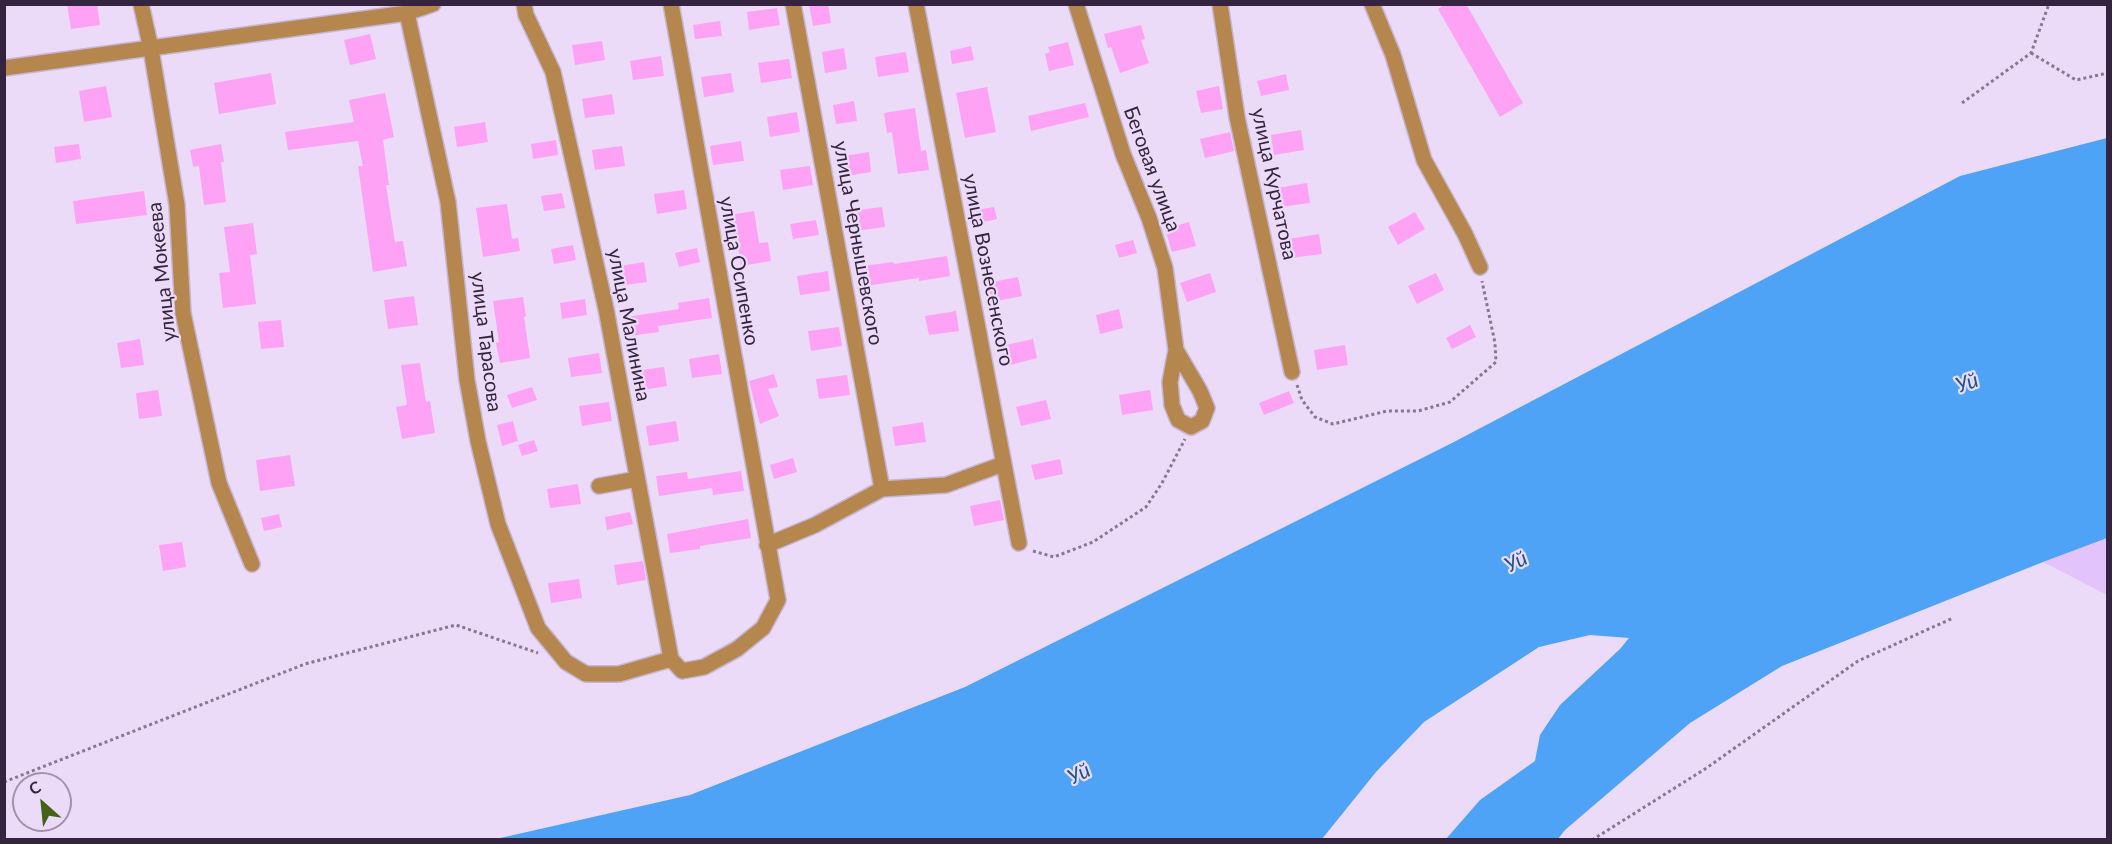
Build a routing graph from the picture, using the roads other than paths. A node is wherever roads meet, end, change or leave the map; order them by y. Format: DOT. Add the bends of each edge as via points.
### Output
graph roads {
  1 [pos="141,4"];
  2 [pos="433,4"];
  3 [pos="524,4"];
  4 [pos="670,4"];
  5 [pos="793,4"];
  6 [pos="916,4"];
  7 [pos="1076,4"];
  8 [pos="1220,4"];
  9 [pos="1372,4"];
  10 [pos="407,13"];
  11 [pos="151,49"];
  12 [pos="4,68"];
  13 [pos="1480,267"];
  14 [pos="1176,350"];
  15 [pos="1292,372"];
  16 [pos="1003,464"];
  17 [pos="638,480"];
  18 [pos="599,486"];
  19 [pos="882,489"];
  20 [pos="1019,543"];
  21 [pos="767,545"];
  22 [pos="252,564"];
  23 [pos="671,659"];
  1 -- 11 [label="street, улица Мокеева"];
  2 -- 10 [label="street"];
  3 -- 17 [label="street, улица Малинина" via="553,72 606,309"];
  4 -- 21 [label="street, улица Осипенко"];
  5 -- 19 [label="street, улица Чернышевского"];
  6 -- 16 [label="street, улица Вознесенского"];
  7 -- 14 [label="street, Беговая улица" via="1123,154 1165,268"];
  8 -- 15 [label="street, улица Курчатова" via="1237,117"];
  9 -- 13 [label="street" via="1393,55 1424,160"];
  10 -- 11 [label="street"];
  10 -- 23 [label="street, улица Тарасова" via="448,202 467,380 478,441 495,515 538,628 566,662 586,674 619,674"];
  11 -- 12 [label="street"];
  11 -- 22 [label="street, улица Мокеева" via="177,205 183,313 219,483"];
  14 -- 14 [label="street" via="1170,382 1172,405 1178,420 1191,427 1202,421 1207,408"];
  16 -- 19 [label="street" via="946,485"];
  16 -- 20 [label="street, улица Вознесенского"];
  17 -- 18 [label="street"];
  17 -- 23 [label="street, улица Малинина"];
  19 -- 21 [label="street" via="815,525"];
  21 -- 23 [label="street, улица Осипенко" via="778,600 763,628 737,649 704,667 682,671"];
}
